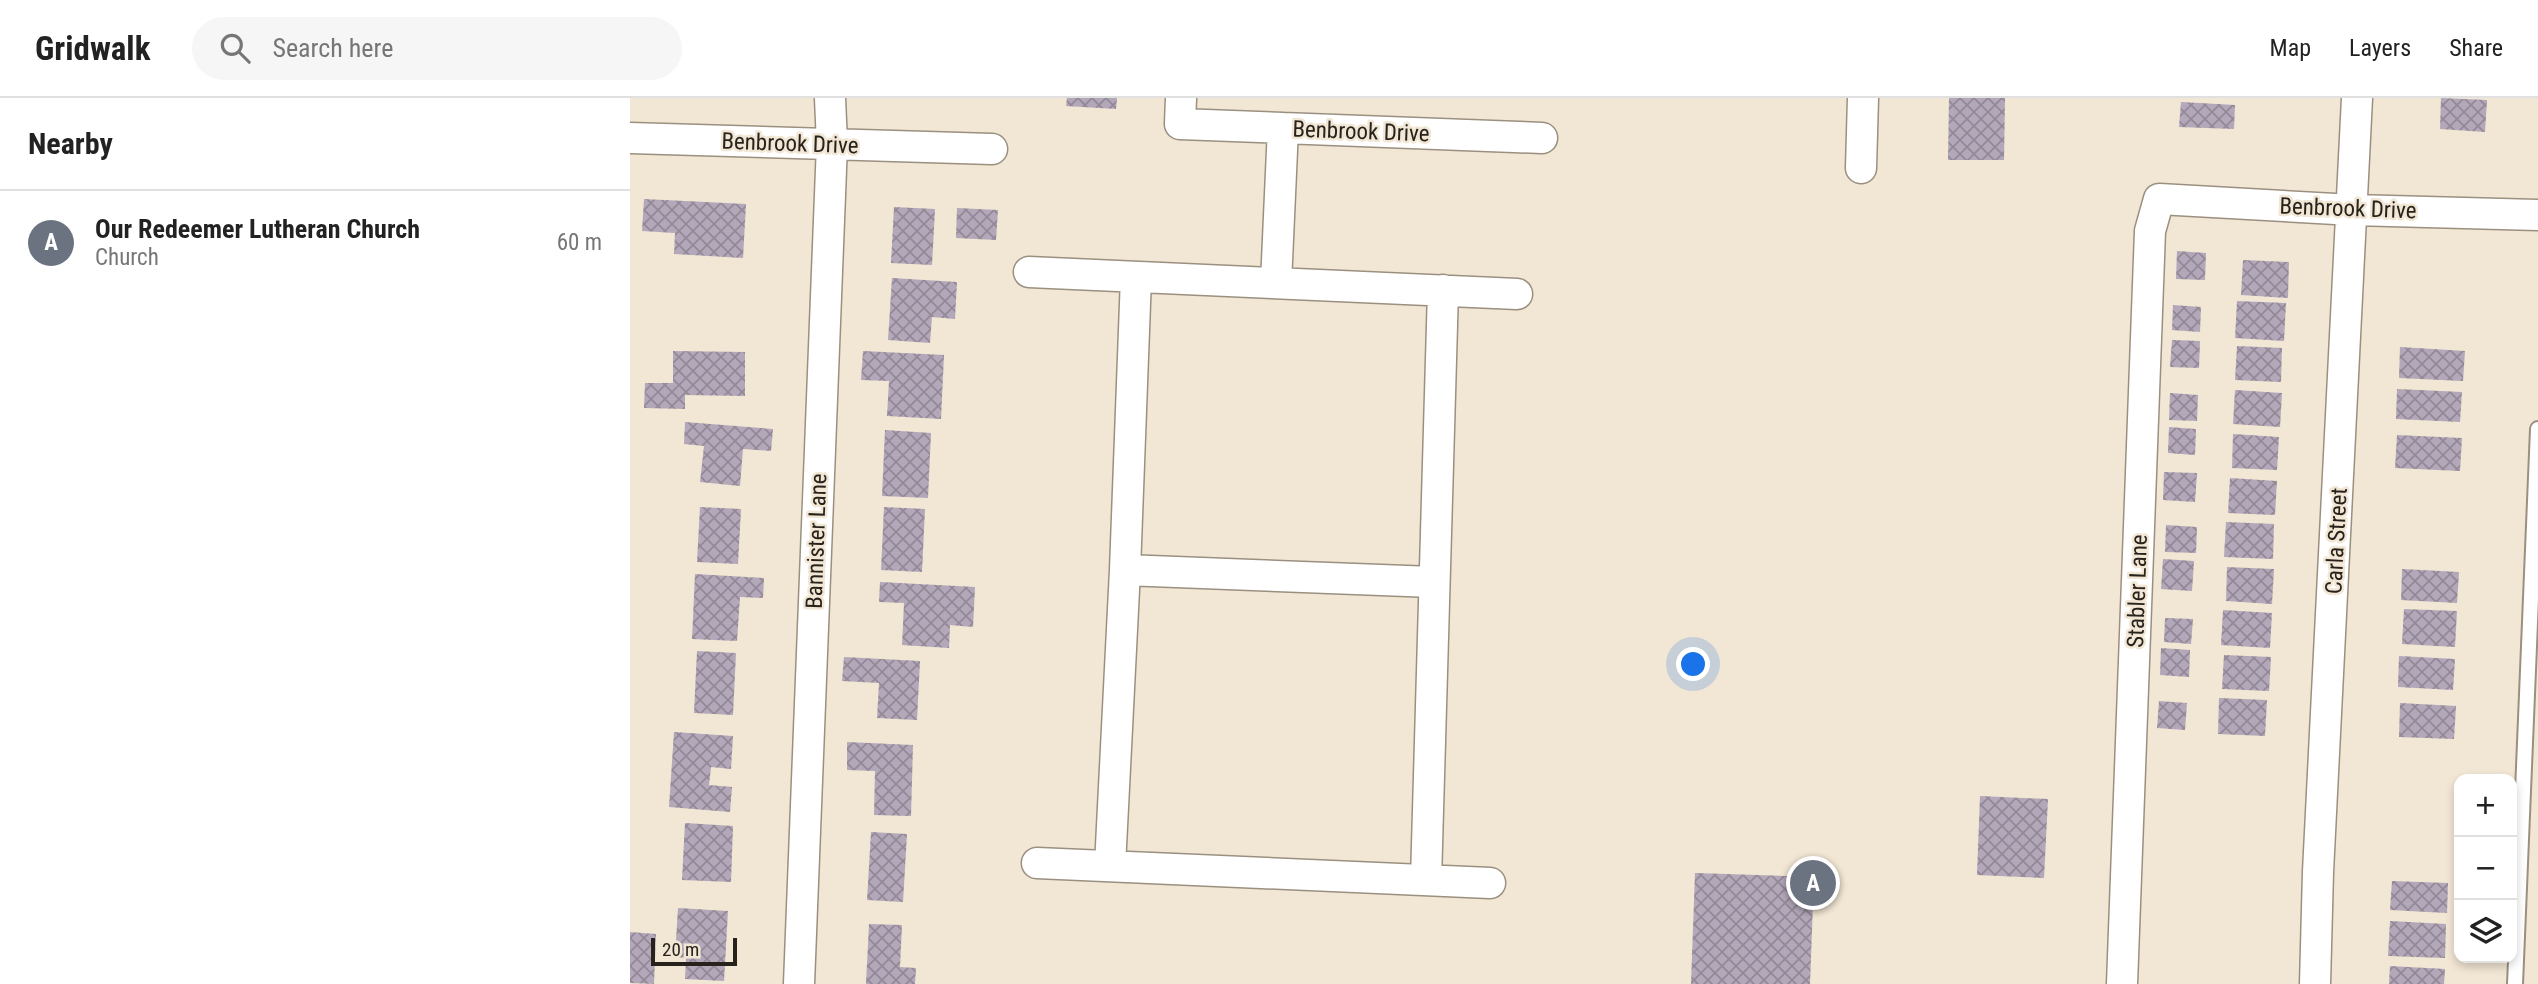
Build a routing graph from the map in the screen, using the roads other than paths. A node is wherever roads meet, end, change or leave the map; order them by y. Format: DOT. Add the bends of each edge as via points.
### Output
graph roads {
  1 [pos="830,98"];
  2 [pos="1863,98"];
  3 [pos="2357,98"];
  4 [pos="1180,111"];
  5 [pos="1283,128"];
  6 [pos="630,138"];
  7 [pos="1542,138"];
  8 [pos="832,144"];
  9 [pos="992,149"];
  10 [pos="1861,169"];
  11 [pos="2159,199"];
  12 [pos="2353,209"];
  13 [pos="2538,215"];
  14 [pos="1029,272"];
  15 [pos="1136,277"];
  16 [pos="1276,283"];
  17 [pos="1443,290"];
  18 [pos="1517,294"];
  19 [pos="2538,429"];
  20 [pos="1125,570"];
  21 [pos="1433,582"];
  22 [pos="1037,863"];
  23 [pos="1110,866"];
  24 [pos="1426,880"];
  25 [pos="1490,883"];
  26 [pos="799,984"];
  27 [pos="2122,984"];
  28 [pos="2315,984"];
  29 [pos="2515,984"];
  1 -- 8 [label="street, Bannister Lane"];
  2 -- 10 [label="street"];
  3 -- 12 [label="street, Carla Street"];
  4 -- 5 [label="street, Benbrook Drive"];
  5 -- 7 [label="street, Benbrook Drive"];
  5 -- 16 [label="street"];
  6 -- 8 [label="street, Benbrook Drive"];
  8 -- 9 [label="street, Benbrook Drive"];
  8 -- 26 [label="street, Bannister Lane"];
  11 -- 12 [label="street, Benbrook Drive"];
  11 -- 27 [label="street, Stabler Lane" via="2150,231"];
  12 -- 13 [label="street, Benbrook Drive"];
  12 -- 28 [label="street, Carla Street"];
  14 -- 15 [label="street"];
  15 -- 16 [label="street"];
  15 -- 20 [label="street"];
  16 -- 17 [label="street"];
  17 -- 18 [label="street"];
  17 -- 21 [label="street"];
  19 -- 29 [label="lane"];
  20 -- 21 [label="street"];
  20 -- 23 [label="street"];
  21 -- 24 [label="street"];
  22 -- 23 [label="street"];
  23 -- 24 [label="street"];
  24 -- 25 [label="street"];
}
